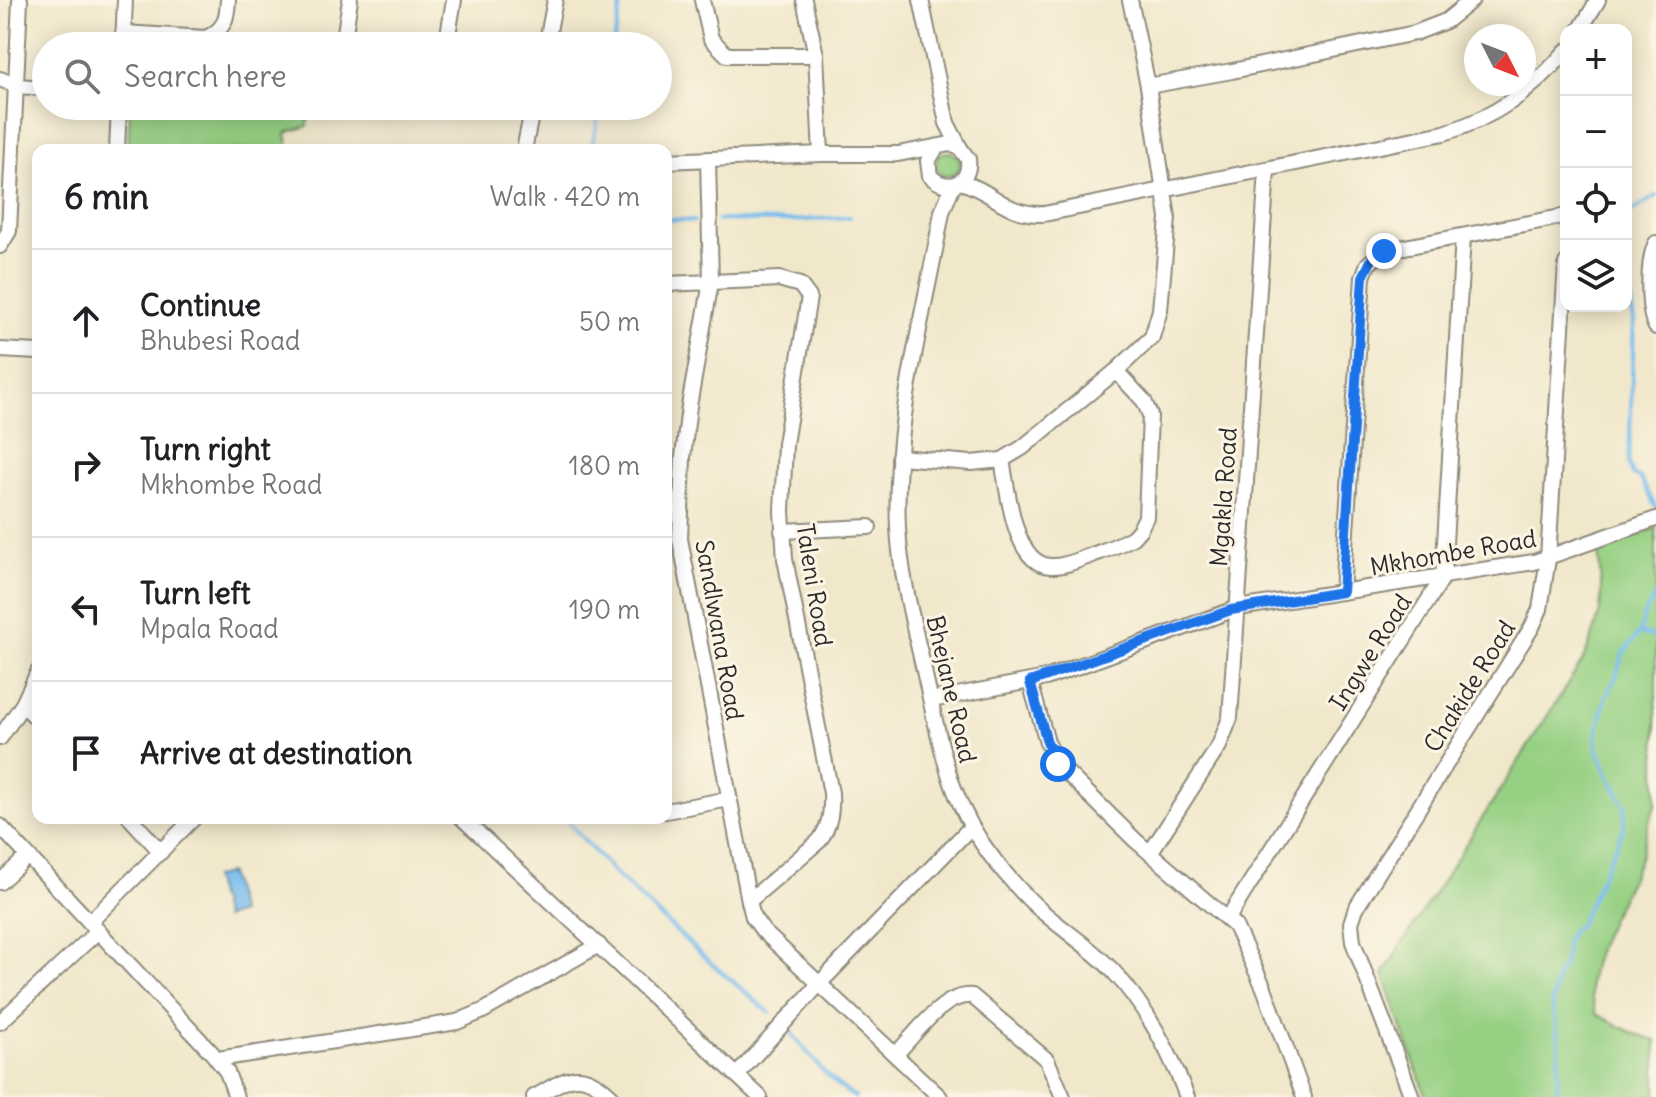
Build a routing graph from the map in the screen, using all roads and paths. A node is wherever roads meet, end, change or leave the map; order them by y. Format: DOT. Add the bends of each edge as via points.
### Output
graph roads {
  1 [pos="20,0"];
  2 [pos="125,0"];
  3 [pos="228,0"];
  4 [pos="350,0"];
  5 [pos="454,0"];
  6 [pos="555,0"];
  7 [pos="702,0"];
  8 [pos="804,0"];
  9 [pos="921,0"];
  10 [pos="1130,0"];
  11 [pos="1472,0"];
  12 [pos="1598,0"];
  13 [pos="1584,24"];
  14 [pos="123,32"];
  15 [pos="217,32"];
  16 [pos="345,32"];
  17 [pos="448,32"];
  18 [pos="549,32"];
  19 [pos="816,55"];
  20 [pos="1560,57"];
  21 [pos="0,79"];
  22 [pos="17,86"];
  23 [pos="1148,86"];
  24 [pos="32,87"];
  25 [pos="118,120"];
  26 [pos="530,120"];
  27 [pos="947,123"];
  28 [pos="117,144"];
  29 [pos="525,144"];
  30 [pos="938,147"];
  31 [pos="960,148"];
  32 [pos="821,154"];
  33 [pos="898,154"];
  34 [pos="708,160"];
  35 [pos="672,161"];
  36 [pos="969,163"];
  37 [pos="1267,170"];
  38 [pos="933,179"];
  39 [pos="956,184"];
  40 [pos="1164,189"];
  41 [pos="984,191"];
  42 [pos="942,212"];
  43 [pos="1560,217"];
  44 [pos="1463,236"];
  45 [pos="1656,243"];
  46 [pos="0,246"];
  47 [pos="711,282"];
  48 [pos="672,284"];
  49 [pos="1563,312"];
  50 [pos="1656,327"];
  51 [pos="0,350"];
  52 [pos="32,352"];
  53 [pos="1116,371"];
  54 [pos="899,457"];
  55 [pos="1002,460"];
  56 [pos="1656,519"];
  57 [pos="869,527"];
  58 [pos="782,531"];
  59 [pos="1548,559"];
  60 [pos="1443,577"];
  61 [pos="1342,592"];
  62 [pos="1238,608"];
  63 [pos="1030,682"];
  64 [pos="32,685"];
  65 [pos="931,700"];
  66 [pos="23,704"];
  67 [pos="32,714"];
  68 [pos="0,738"];
  69 [pos="729,799"];
  70 [pos="672,810"];
  71 [pos="135,824"];
  72 [pos="188,824"];
  73 [pos="468,824"];
  74 [pos="0,826"];
  75 [pos="971,827"];
  76 [pos="161,852"];
  77 [pos="1150,853"];
  78 [pos="28,856"];
  79 [pos="0,882"];
  80 [pos="749,901"];
  81 [pos="1228,918"];
  82 [pos="94,927"];
  83 [pos="599,945"];
  84 [pos="820,983"];
  85 [pos="0,1022"];
  86 [pos="896,1054"];
  87 [pos="218,1059"];
  88 [pos="737,1075"];
  89 [pos="236,1097"];
  90 [pos="534,1097"];
  91 [pos="612,1097"];
  92 [pos="760,1097"];
  93 [pos="940,1097"];
  94 [pos="1063,1097"];
  95 [pos="1187,1097"];
  96 [pos="1304,1097"];
  97 [pos="1412,1097"];
  1 -- 22 [label="street"];
  2 -- 14 [label="street"];
  3 -- 15 [label="street" via="227,21"];
  4 -- 16 [label="street"];
  5 -- 17 [label="street"];
  6 -- 18 [label="street"];
  7 -- 19 [label="street" via="711,39 727,55"];
  8 -- 19 [label="street"];
  9 -- 27 [label="street"];
  10 -- 23 [label="street"];
  11 -- 23 [label="street" via="1446,21 1415,33"];
  12 -- 13 [label="street"];
  19 -- 32 [label="street"];
  20 -- 37 [label="street" via="1517,99 1469,125"];
  21 -- 22 [label="street"];
  22 -- 24 [label="street"];
  22 -- 46 [label="street" via="9,231"];
  23 -- 40 [label="street"];
  25 -- 28 [label="street"];
  26 -- 29 [label="street"];
  27 -- 30 [label="street"];
  27 -- 31 [label="street"];
  30 -- 31 [label="street"];
  30 -- 33 [label="street"];
  30 -- 38 [label="street" via="928,161"];
  31 -- 36 [label="street"];
  32 -- 33 [label="street"];
  32 -- 34 [label="street"];
  33 -- 38 [label="street"];
  34 -- 35 [label="street"];
  34 -- 47 [label="street, Sandlwana Road"];
  36 -- 39 [label="street" via="967,174"];
  36 -- 41 [label="street"];
  37 -- 40 [label="street"];
  37 -- 62 [label="street, Mgakla Road"];
  38 -- 39 [label="street"];
  38 -- 42 [label="street, Bhejane Road"];
  39 -- 41 [label="street"];
  39 -- 42 [label="street, Bhejane Road"];
  40 -- 41 [label="street" via="1044,214 1012,210"];
  40 -- 53 [label="street" via="1168,233 1156,327"];
  42 -- 54 [label="street, Bhejane Road" via="905,397"];
  43 -- 44 [label="street"];
  44 -- 60 [label="street, Ingwe Road"];
  44 -- 61 [label="street" via="1384,251 1365,271"];
  45 -- 50 [label="street" via="1651,306"];
  47 -- 48 [label="street"];
  47 -- 58 [label="street, Taleni Road" via="794,281 809,297 785,444"];
  47 -- 69 [label="street, Sandlwana Road" via="689,406 680,539"];
  49 -- 59 [label="street, Chakide Road"];
  51 -- 52 [label="street"];
  53 -- 55 [label="street"];
  53 -- 55 [label="street" via="1144,401 1151,421 1146,517 1133,537 1060,566 1033,561 1018,537"];
  54 -- 55 [label="street"];
  54 -- 65 [label="street, Bhejane Road" via="901,558"];
  56 -- 59 [label="street, Mkhombe Road"];
  57 -- 58 [label="street"];
  58 -- 80 [label="street, Taleni Road" via="831,813 819,841"];
  59 -- 60 [label="street, Mkhombe Road"];
  59 -- 97 [label="street, Chakide Road" via="1532,627 1351,923 1353,942"];
  60 -- 61 [label="street, Mkhombe Road"];
  60 -- 81 [label="street, Ingwe Road"];
  61 -- 62 [label="street, Mkhombe Road"];
  62 -- 63 [label="street, Mkhombe Road"];
  62 -- 77 [label="street, Mgakla Road" via="1227,726"];
  63 -- 65 [label="street, Mkhombe Road"];
  63 -- 77 [label="street" via="1058,764"];
  64 -- 66 [label="street"];
  65 -- 75 [label="street, Bhejane Road" via="940,749"];
  66 -- 67 [label="street"];
  66 -- 68 [label="street"];
  69 -- 70 [label="street"];
  69 -- 80 [label="street, Sandlwana Road"];
  71 -- 76 [label="street"];
  72 -- 76 [label="street"];
  73 -- 83 [label="street"];
  74 -- 78 [label="street"];
  75 -- 84 [label="street"];
  75 -- 95 [label="street, Bhejane Road" via="1011,881 1128,989 1158,1032"];
  76 -- 82 [label="street"];
  77 -- 81 [label="street"];
  78 -- 79 [label="street"];
  78 -- 82 [label="street"];
  80 -- 84 [label="street, Sandlwana Road" via="763,931"];
  81 -- 96 [label="street" via="1242,937"];
  82 -- 85 [label="street"];
  82 -- 87 [label="street"];
  83 -- 87 [label="street" via="457,1022"];
  83 -- 88 [label="street"];
  84 -- 86 [label="street, Sandlwana Road"];
  84 -- 88 [label="street"];
  86 -- 93 [label="street, Sandlwana Road"];
  86 -- 94 [label="street" via="946,1002 972,996 1047,1060"];
  87 -- 89 [label="street"];
  88 -- 92 [label="street"];
  90 -- 91 [label="street" via="581,1077"];
}
